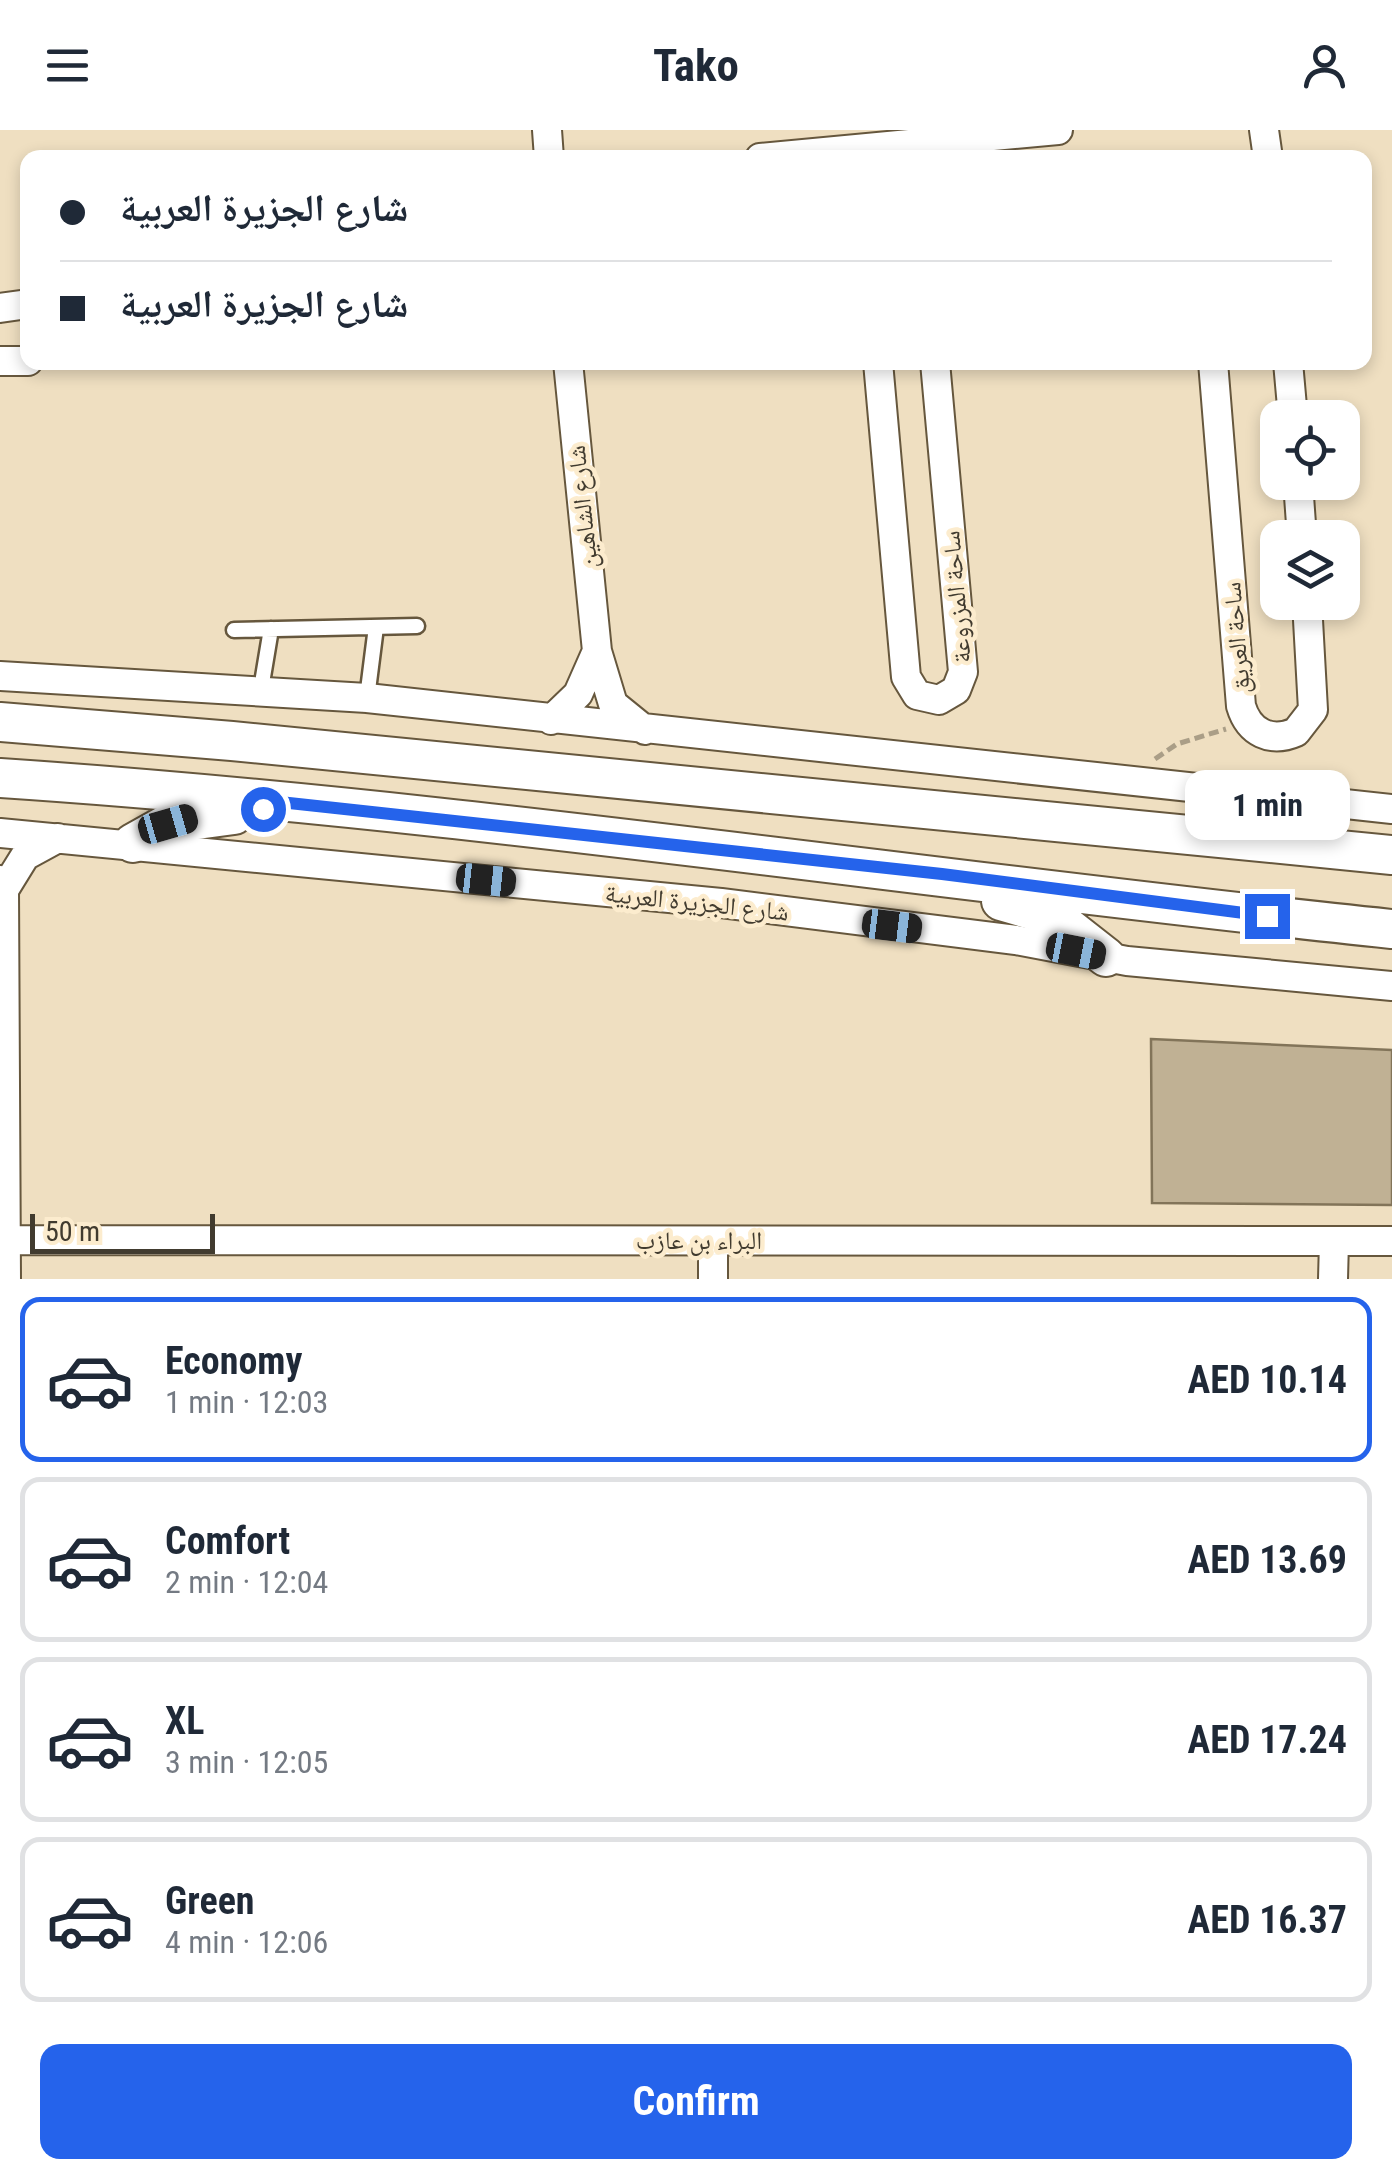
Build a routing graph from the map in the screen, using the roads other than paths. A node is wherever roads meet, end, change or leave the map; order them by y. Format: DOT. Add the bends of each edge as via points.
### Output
graph roads {
  1 [pos="1058,130"];
  2 [pos="864,145"];
  3 [pos="824,150"];
  4 [pos="569,370"];
  5 [pos="879,370"];
  6 [pos="936,370"];
  7 [pos="1214,370"];
  8 [pos="1289,370"];
  9 [pos="1291,400"];
  10 [pos="1308,620"];
  11 [pos="417,626"];
  12 [pos="376,627"];
  13 [pos="271,629"];
  14 [pos="234,630"];
  15 [pos="596,651"];
  16 [pos="0,676"];
  17 [pos="261,689"];
  18 [pos="367,698"];
  19 [pos="551,720"];
  20 [pos="0,722"];
  21 [pos="645,730"];
  22 [pos="0,778"];
  23 [pos="280,802"];
  24 [pos="1392,809"];
  25 [pos="0,833"];
  26 [pos="61,836"];
  27 [pos="1392,842"];
  28 [pos="133,844"];
  29 [pos="1294,845"];
  30 [pos="1392,855"];
  31 [pos="942,874"];
  32 [pos="2,885"];
  33 [pos="1267,916"];
  34 [pos="1392,929"];
  35 [pos="1392,950"];
  36 [pos="1106,957"];
  37 [pos="1392,986"];
  38 [pos="4,1127"];
  39 [pos="6,1240"];
  40 [pos="713,1240"];
  41 [pos="1334,1241"];
  42 [pos="1392,1241"];
  43 [pos="6,1279"];
  44 [pos="713,1279"];
  45 [pos="1333,1279"];
  1 -- 2 [label="street"];
  2 -- 3 [label="street"];
  4 -- 15 [label="street, شارع الشاهين"];
  5 -- 6 [label="street, ساحة المزروعة" via="906,676 918,695 939,700 956,690 963,672"];
  7 -- 10 [label="street, ساحة العريق" via="1241,706 1260,733 1278,738 1310,719"];
  8 -- 9 [label="street"];
  11 -- 12 [label="lane"];
  12 -- 13 [label="lane"];
  12 -- 18 [label="lane"];
  13 -- 14 [label="lane"];
  13 -- 17 [label="lane"];
  15 -- 19 [label="street, شارع الشاهين" via="578,694"];
  15 -- 21 [label="street, شارع الشاهين" via="613,704"];
  16 -- 17 [label="street"];
  17 -- 18 [label="street"];
  18 -- 19 [label="street"];
  19 -- 21 [label="street"];
  20 -- 29 [label="main road"];
  21 -- 24 [label="street"];
  22 -- 23 [label="main road"];
  23 -- 28 [label="main road" via="187,818"];
  23 -- 31 [label="main road"];
  25 -- 26 [label="street, شارع الجزيرة العربية"];
  26 -- 28 [label="street, شارع الجزيرة العربية"];
  26 -- 32 [label="street" via="25,856"];
  27 -- 29 [label="main road"];
  28 -- 36 [label="street, شارع الجزيرة العربية" via="720,904"];
  29 -- 30 [label="main road"];
  31 -- 33 [label="main road"];
  31 -- 36 [label="main road" via="969,894 1055,917"];
  32 -- 38 [label="street"];
  33 -- 34 [label="main road"];
  33 -- 35 [label="main road"];
  36 -- 37 [label="street, شارع الجزيرة العربية"];
  38 -- 39 [label="street"];
  39 -- 40 [label="street, البراء بن عازب"];
  39 -- 43 [label="street"];
  40 -- 41 [label="street, البراء بن عازب"];
  40 -- 44 [label="street"];
  41 -- 42 [label="street, البراء بن عازب"];
  41 -- 45 [label="street"];
}
